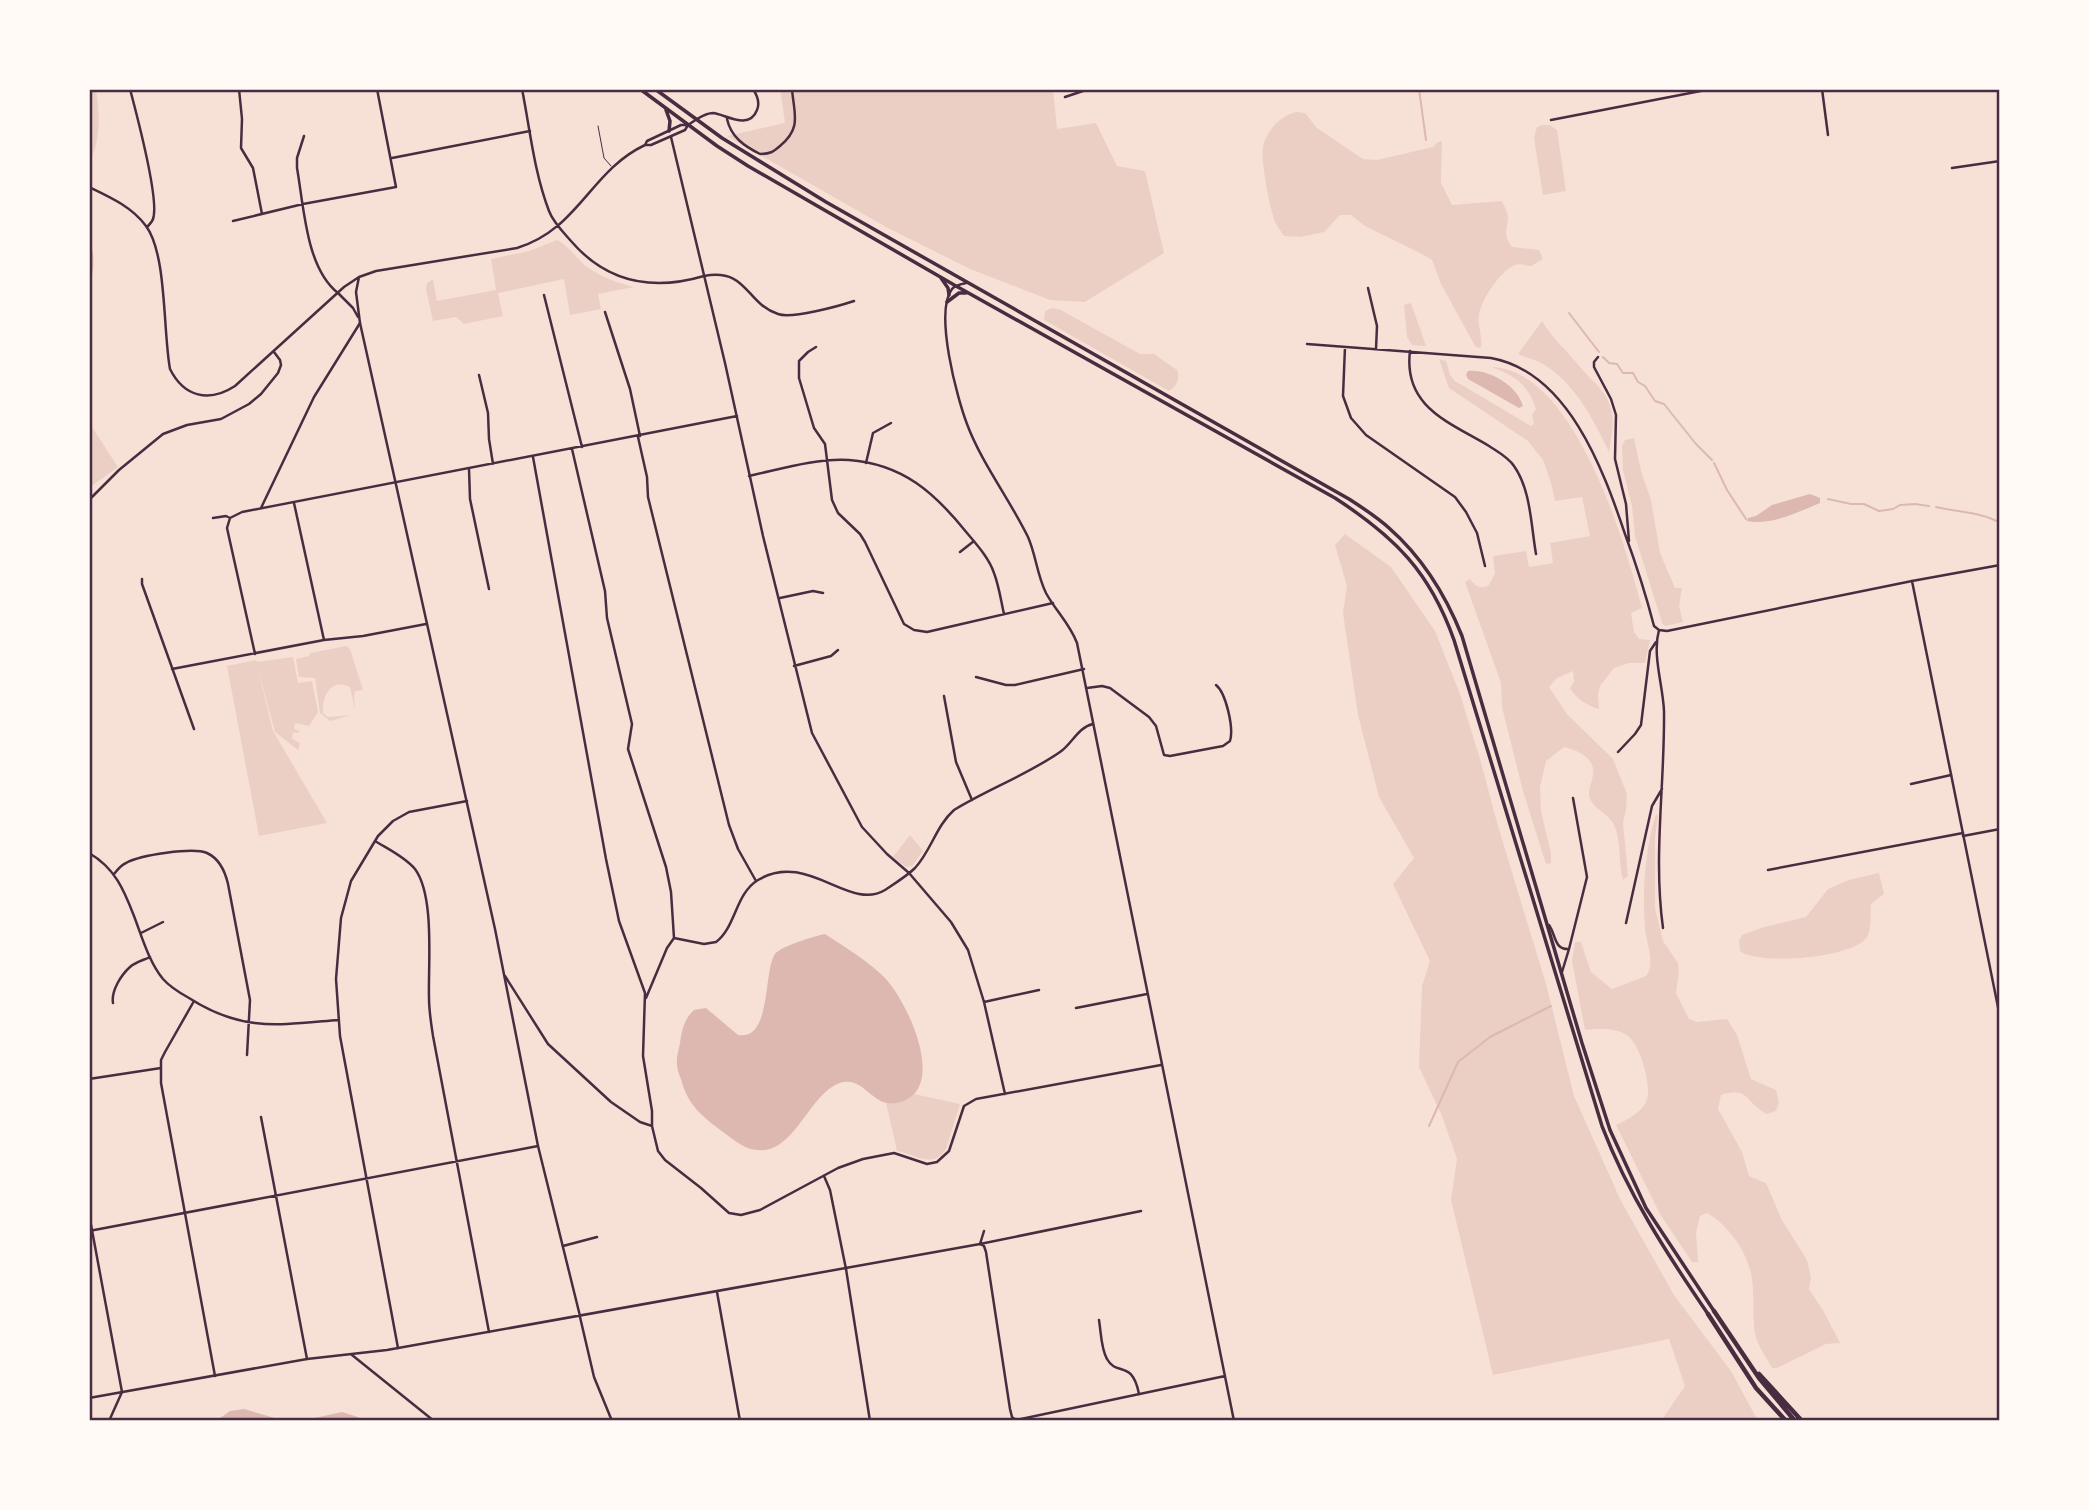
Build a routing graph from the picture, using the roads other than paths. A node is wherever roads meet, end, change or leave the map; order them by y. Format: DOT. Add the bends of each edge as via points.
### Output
graph roads {
  1 [pos="130,89"];
  2 [pos="239,89"];
  3 [pos="377,89"];
  4 [pos="522,89"];
  5 [pos="640,89"];
  6 [pos="655,89"];
  7 [pos="753,89"];
  8 [pos="792,89"];
  9 [pos="1089,89"];
  10 [pos="1711,89"];
  11 [pos="1822,89"];
  12 [pos="1065,97"];
  13 [pos="665,108"];
  14 [pos="727,118"];
  15 [pos="697,119"];
  16 [pos="1551,120"];
  17 [pos="688,124"];
  18 [pos="598,126"];
  19 [pos="530,131"];
  20 [pos="670,134"];
  21 [pos="1828,135"];
  22 [pos="304,136"];
  23 [pos="391,158"];
  24 [pos="2000,161"];
  25 [pos="612,167"];
  26 [pos="1952,168"];
  27 [pos="89,187"];
  28 [pos="303,204"];
  29 [pos="262,214"];
  30 [pos="233,221"];
  31 [pos="558,225"];
  32 [pos="146,227"];
  33 [pos="704,276"];
  34 [pos="939,276"];
  35 [pos="359,277"];
  36 [pos="966,282"];
  37 [pos="956,286"];
  38 [pos="1368,288"];
  39 [pos="338,293"];
  40 [pos="972,294"];
  41 [pos="544,295"];
  42 [pos="949,295"];
  43 [pos="854,301"];
  44 [pos="947,302"];
  45 [pos="605,312"];
  46 [pos="360,323"];
  47 [pos="1307,344"];
  48 [pos="816,347"];
  49 [pos="1345,347"];
  50 [pos="1376,349"];
  51 [pos="1410,351"];
  52 [pos="274,352"];
  53 [pos="1598,357"];
  54 [pos="480,375"];
  55 [pos="737,416"];
  56 [pos="891,423"];
  57 [pos="638,436"];
  58 [pos="582,447"];
  59 [pos="572,449"];
  60 [pos="533,457"];
  61 [pos="827,461"];
  62 [pos="866,463"];
  63 [pos="493,464"];
  64 [pos="469,469"];
  65 [pos="749,476"];
  66 [pos="396,482"];
  67 [pos="89,500"];
  68 [pos="294,503"];
  69 [pos="260,509"];
  70 [pos="213,518"];
  71 [pos="230,518"];
  72 [pos="974,541"];
  73 [pos="1629,545"];
  74 [pos="960,552"];
  75 [pos="1536,554"];
  76 [pos="2000,565"];
  77 [pos="1485,566"];
  78 [pos="142,579"];
  79 [pos="1912,581"];
  80 [pos="489,589"];
  81 [pos="823,593"];
  82 [pos="780,598"];
  83 [pos="1053,603"];
  84 [pos="1004,616"];
  85 [pos="426,624"];
  86 [pos="1659,630"];
  87 [pos="324,640"];
  88 [pos="1656,642"];
  89 [pos="838,650"];
  90 [pos="255,654"];
  91 [pos="794,666"];
  92 [pos="172,669"];
  93 [pos="1084,669"];
  94 [pos="976,677"];
  95 [pos="1216,685"];
  96 [pos="1087,688"];
  97 [pos="944,696"];
  98 [pos="1094,723"];
  99 [pos="194,729"];
  100 [pos="1618,752"];
  101 [pos="1951,775"];
  102 [pos="1912,783"];
  103 [pos="1662,789"];
  104 [pos="1573,798"];
  105 [pos="972,800"];
  106 [pos="467,801"];
  107 [pos="2000,829"];
  108 [pos="1963,834"];
  109 [pos="375,841"];
  110 [pos="89,853"];
  111 [pos="1768,870"];
  112 [pos="909,873"];
  113 [pos="114,874"];
  114 [pos="756,881"];
  115 [pos="163,922"];
  116 [pos="1547,923"];
  117 [pos="1626,923"];
  118 [pos="1663,928"];
  119 [pos="141,933"];
  120 [pos="674,937"];
  121 [pos="1569,949"];
  122 [pos="150,957"];
  123 [pos="1562,972"];
  124 [pos="504,974"];
  125 [pos="1039,990"];
  126 [pos="1147,994"];
  127 [pos="646,998"];
  128 [pos="194,1001"];
  129 [pos="984,1002"];
  130 [pos="113,1003"];
  131 [pos="1076,1008"];
  132 [pos="2000,1017"];
  133 [pos="338,1020"];
  134 [pos="250,1023"];
  135 [pos="247,1055"];
  136 [pos="1161,1065"];
  137 [pos="161,1068"];
  138 [pos="89,1079"];
  139 [pos="1005,1094"];
  140 [pos="261,1117"];
  141 [pos="652,1126"];
  142 [pos="538,1146"];
  143 [pos="457,1161"];
  144 [pos="824,1175"];
  145 [pos="367,1178"];
  146 [pos="276,1195"];
  147 [pos="1141,1211"];
  148 [pos="185,1213"];
  149 [pos="89,1214"];
  150 [pos="91,1231"];
  151 [pos="984,1231"];
  152 [pos="597,1237"];
  153 [pos="981,1244"];
  154 [pos="562,1246"];
  155 [pos="846,1269"];
  156 [pos="717,1292"];
  157 [pos="1714,1311"];
  158 [pos="1708,1314"];
  159 [pos="580,1316"];
  160 [pos="1099,1320"];
  161 [pos="489,1332"];
  162 [pos="1735,1343"];
  163 [pos="398,1348"];
  164 [pos="351,1355"];
  165 [pos="307,1359"];
  166 [pos="215,1376"];
  167 [pos="1225,1376"];
  168 [pos="122,1392"];
  169 [pos="1139,1394"];
  170 [pos="89,1398"];
  171 [pos="109,1421"];
  172 [pos="434,1421"];
  173 [pos="612,1421"];
  174 [pos="740,1421"];
  175 [pos="870,1421"];
  176 [pos="1234,1421"];
  177 [pos="1786,1421"];
  178 [pos="1795,1421"];
  179 [pos="1802,1421"];
  1 -- 32 [label="street" via="152,190 153,221"];
  2 -- 29 [label="street" via="241,148 253,168"];
  3 -- 23 [label="street"];
  4 -- 19 [label="street"];
  5 -- 13 [label="highway"];
  6 -- 15 [label="highway"];
  7 -- 14 [label="street" via="759,104 756,114 741,120"];
  8 -- 14 [label="street" via="795,127 772,153 761,155 735,138"];
  9 -- 12 [label="street"];
  10 -- 16 [label="street"];
  11 -- 21 [label="street"];
  13 -- 17 [label="highway"];
  13 -- 20 [label="highway"];
  14 -- 15 [label="street" via="710,113"];
  15 -- 17 [label="street"];
  15 -- 36 [label="highway" via="754,159"];
  17 -- 20 [label="street"];
  17 -- 34 [label="highway" via="748,166"];
  18 -- 25 [label="lane" via="604,159"];
  19 -- 23 [label="street"];
  19 -- 31 [label="street" via="549,210"];
  20 -- 25 [label="street" via="647,141"];
  20 -- 33 [label="street"];
  22 -- 28 [label="street" via="297,164"];
  23 -- 28 [label="street" via="396,187"];
  24 -- 26 [label="street"];
  25 -- 31 [label="street"];
  27 -- 32 [label="street" via="118,201"];
  28 -- 29 [label="street"];
  28 -- 39 [label="street" via="316,263"];
  29 -- 30 [label="street"];
  31 -- 33 [label="street" via="592,261 628,279 659,284"];
  31 -- 35 [label="street" via="517,248"];
  32 -- 52 [label="street" via="158,253 170,369 177,381 194,394 223,393"];
  33 -- 43 [label="street" via="731,277 782,316"];
  33 -- 55 [label="street"];
  34 -- 37 [label="highway"];
  34 -- 42 [label="highway"];
  35 -- 39 [label="street"];
  35 -- 46 [label="street"];
  36 -- 37 [label="street"];
  36 -- 116 [label="highway" via="1349,499 1407,546 1441,590 1462,636"];
  37 -- 40 [label="highway"];
  37 -- 42 [label="street"];
  38 -- 50 [label="street" via="1377,326"];
  39 -- 46 [label="street"];
  39 -- 52 [label="street"];
  40 -- 44 [label="highway" via="958,293"];
  40 -- 158 [label="highway" via="1335,499 1379,528 1418,568 1446,615 1602,1126 1646,1219"];
  41 -- 58 [label="street"];
  42 -- 44 [label="street"];
  44 -- 83 [label="street" via="947,346 967,423 1027,536 1043,587"];
  45 -- 57 [label="street" via="630,390"];
  46 -- 66 [label="street"];
  46 -- 69 [label="street" via="314,397"];
  47 -- 49 [label="street"];
  48 -- 61 [label="street" via="801,359 798,371 813,425 825,443"];
  49 -- 50 [label="street"];
  49 -- 77 [label="street" via="1343,396 1351,418 1366,435 1455,497 1477,533"];
  50 -- 51 [label="street"];
  51 -- 73 [label="street" via="1502,360 1542,383 1581,432 1608,483"];
  51 -- 75 [label="street" via="1410,378 1423,403 1502,454 1515,468 1525,493"];
  52 -- 67 [label="street" via="280,369 249,404 221,419 163,434"];
  53 -- 73 [label="street" via="1594,368 1616,415 1615,459 1626,504"];
  54 -- 63 [label="street"];
  55 -- 57 [label="street"];
  55 -- 65 [label="street"];
  56 -- 62 [label="street" via="873,433"];
  57 -- 58 [label="street"];
  57 -- 114 [label="street" via="729,825"];
  58 -- 59 [label="street"];
  59 -- 60 [label="street"];
  59 -- 120 [label="street" via="632,724 628,749 666,867"];
  60 -- 63 [label="street"];
  60 -- 127 [label="street" via="603,848 619,921"];
  61 -- 62 [label="street"];
  61 -- 65 [label="street"];
  61 -- 84 [label="street" via="835,507 865,542 901,620 911,629 927,632"];
  62 -- 72 [label="street" via="901,474 928,490"];
  63 -- 64 [label="street"];
  64 -- 66 [label="street"];
  64 -- 80 [label="street" via="470,499"];
  65 -- 82 [label="street"];
  66 -- 68 [label="street"];
  66 -- 85 [label="street"];
  68 -- 69 [label="street"];
  68 -- 87 [label="street"];
  69 -- 71 [label="street"];
  70 -- 71 [label="street"];
  71 -- 90 [label="street" via="228,528"];
  72 -- 74 [label="street"];
  72 -- 84 [label="street" via="993,571"];
  73 -- 86 [label="street"];
  76 -- 79 [label="street"];
  78 -- 92 [label="street"];
  79 -- 86 [label="street"];
  79 -- 101 [label="street"];
  81 -- 82 [label="street"];
  82 -- 91 [label="street"];
  83 -- 84 [label="street"];
  83 -- 93 [label="street" via="1073,633"];
  85 -- 87 [label="street"];
  85 -- 106 [label="street"];
  86 -- 88 [label="street"];
  87 -- 90 [label="street"];
  88 -- 100 [label="street" via="1650,652 1641,725"];
  88 -- 103 [label="street" via="1663,702"];
  89 -- 91 [label="street"];
  90 -- 92 [label="street"];
  91 -- 112 [label="street" via="812,733 862,827"];
  92 -- 99 [label="street"];
  93 -- 94 [label="street" via="1015,685"];
  93 -- 96 [label="street"];
  95 -- 96 [label="street" via="1224,694 1230,741 1170,756 1164,755 1149,717 1110,688"];
  96 -- 98 [label="street"];
  97 -- 105 [label="street" via="956,762"];
  98 -- 105 [label="street" via="1049,760"];
  98 -- 126 [label="street"];
  101 -- 102 [label="street"];
  101 -- 108 [label="street"];
  103 -- 117 [label="street" via="1652,806"];
  103 -- 118 [label="street" via="1659,887"];
  104 -- 121 [label="street" via="1587,877"];
  105 -- 112 [label="street" via="950,813"];
  106 -- 109 [label="street" via="409,812 393,821"];
  106 -- 124 [label="street"];
  107 -- 108 [label="street"];
  108 -- 111 [label="street"];
  108 -- 132 [label="street"];
  109 -- 133 [label="street" via="351,881 343,907 336,979"];
  109 -- 143 [label="street" via="409,863 422,885 430,937 431,1023"];
  110 -- 113 [label="street"];
  112 -- 114 [label="street" via="869,896 793,871"];
  112 -- 129 [label="street" via="960,936"];
  113 -- 119 [label="street"];
  113 -- 134 [label="street" via="130,861 195,850 223,867 249,992"];
  114 -- 120 [label="street" via="743,895 719,940 704,944"];
  115 -- 119 [label="street"];
  116 -- 121 [label="street" via="1557,945"];
  116 -- 123 [label="highway"];
  119 -- 122 [label="street"];
  120 -- 127 [label="street"];
  121 -- 123 [label="street"];
  122 -- 128 [label="street" via="164,981"];
  122 -- 130 [label="street" via="128,968 113,993"];
  123 -- 157 [label="highway" via="1601,1103 1632,1178 1646,1208"];
  124 -- 141 [label="street" via="548,1044 611,1102"];
  124 -- 142 [label="street"];
  125 -- 129 [label="street"];
  126 -- 131 [label="street"];
  126 -- 136 [label="street"];
  127 -- 141 [label="street" via="643,1056"];
  128 -- 134 [label="street" via="223,1017"];
  128 -- 137 [label="street"];
  129 -- 139 [label="street"];
  133 -- 134 [label="street"];
  133 -- 145 [label="street"];
  134 -- 135 [label="street"];
  136 -- 139 [label="street"];
  136 -- 167 [label="street"];
  137 -- 138 [label="street"];
  137 -- 148 [label="street"];
  139 -- 144 [label="street" via="966,1104 949,1152 937,1162 926,1164 888,1153"];
  140 -- 146 [label="street"];
  141 -- 144 [label="street" via="662,1156 734,1214 750,1213"];
  142 -- 143 [label="street"];
  142 -- 154 [label="street"];
  143 -- 145 [label="street"];
  143 -- 161 [label="street"];
  144 -- 155 [label="street"];
  145 -- 146 [label="street"];
  145 -- 163 [label="street"];
  146 -- 148 [label="street"];
  146 -- 165 [label="street"];
  147 -- 153 [label="street"];
  148 -- 150 [label="street"];
  148 -- 166 [label="street"];
  149 -- 150 [label="street"];
  150 -- 168 [label="street"];
  151 -- 153 [label="street"];
  152 -- 154 [label="street"];
  153 -- 155 [label="street"];
  153 -- 169 [label="street" via="1014,1419"];
  154 -- 159 [label="street"];
  155 -- 156 [label="street"];
  155 -- 175 [label="street"];
  156 -- 159 [label="street"];
  156 -- 174 [label="street"];
  157 -- 162 [label="highway"];
  158 -- 177 [label="highway" via="1756,1388"];
  159 -- 161 [label="street"];
  159 -- 173 [label="street" via="594,1377"];
  160 -- 169 [label="street" via="1107,1359 1132,1374"];
  161 -- 163 [label="street"];
  162 -- 178 [label="highway"];
  162 -- 179 [label="highway"];
  163 -- 164 [label="street"];
  164 -- 165 [label="street"];
  164 -- 172 [label="street"];
  165 -- 166 [label="street"];
  166 -- 168 [label="street"];
  167 -- 169 [label="street"];
  167 -- 176 [label="street"];
  168 -- 170 [label="street"];
  168 -- 171 [label="street"];
}
